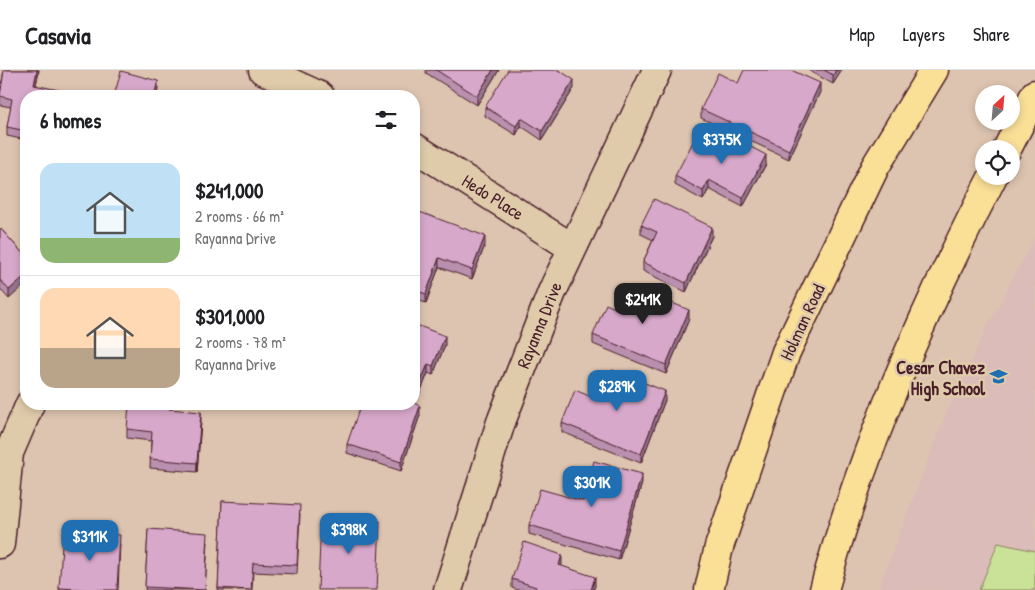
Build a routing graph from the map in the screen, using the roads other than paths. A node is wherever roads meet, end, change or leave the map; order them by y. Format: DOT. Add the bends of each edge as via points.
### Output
graph roads {
  1 [pos="263,70"];
  2 [pos="656,70"];
  3 [pos="934,70"];
  4 [pos="307,90"];
  5 [pos="1035,94"];
  6 [pos="1012,140"];
  7 [pos="420,151"];
  8 [pos="989,185"];
  9 [pos="571,247"];
  10 [pos="27,410"];
  11 [pos="0,544"];
  12 [pos="448,590"];
  13 [pos="709,590"];
  14 [pos="824,590"];
  1 -- 4 [label="street"];
  2 -- 9 [label="street, Rayanna Drive"];
  3 -- 13 [label="main road, Holman Road" via="875,167 786,352 719,547"];
  5 -- 6 [label="main road"];
  7 -- 9 [label="street, Hedo Place"];
  8 -- 14 [label="main road" via="921,324 840,531"];
  9 -- 12 [label="street, Rayanna Drive" via="501,422"];
  10 -- 11 [label="street" via="9,453"];
}
